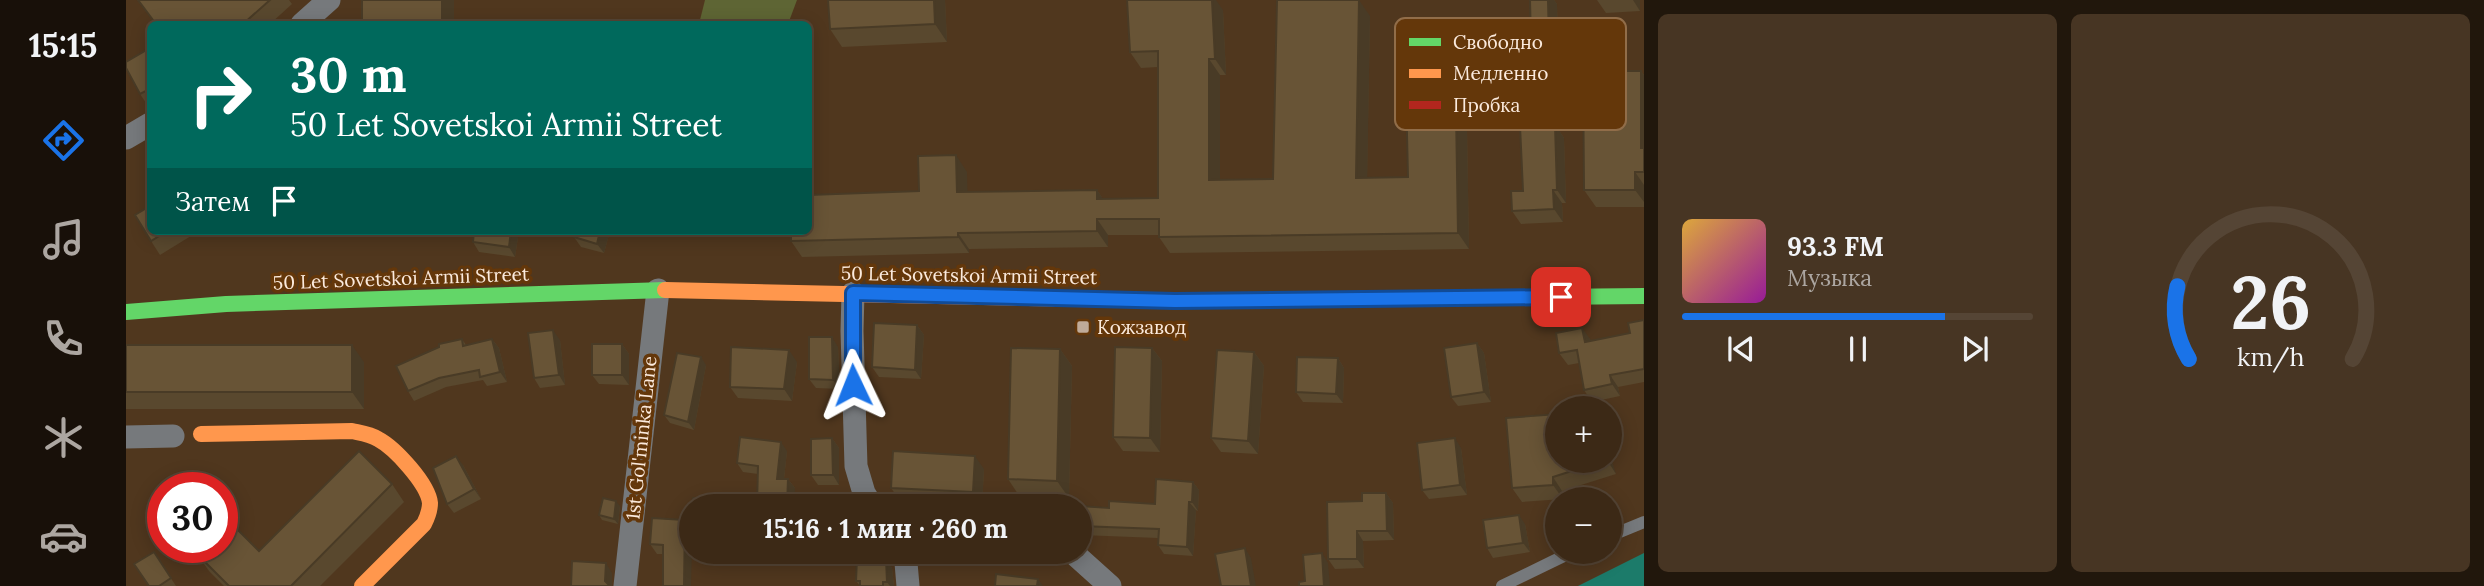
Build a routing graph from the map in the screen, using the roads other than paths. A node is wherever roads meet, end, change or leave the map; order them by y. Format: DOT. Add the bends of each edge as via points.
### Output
graph roads {
  1 [pos="329,0"];
  2 [pos="305,21"];
  3 [pos="147,126"];
  4 [pos="126,138"];
  5 [pos="658,290"];
  6 [pos="853,293"];
  7 [pos="1644,296"];
  8 [pos="126,312"];
  9 [pos="201,434"];
  10 [pos="173,436"];
  11 [pos="126,437"];
  12 [pos="865,494"];
  13 [pos="1644,522"];
  14 [pos="1622,531"];
  15 [pos="906,564"];
  16 [pos="1085,564"];
  17 [pos="1547,564"];
  18 [pos="362,586"];
  19 [pos="625,586"];
  20 [pos="908,586"];
  21 [pos="1110,586"];
  22 [pos="1502,586"];
  1 -- 2 [label="street"];
  3 -- 4 [label="street"];
  5 -- 6 [label="main road, 50 Let Sovetskoi Armii Street"];
  5 -- 8 [label="main road, 50 Let Sovetskoi Armii Street" via="226,304"];
  5 -- 19 [label="street, 1st Gol'minka Lane"];
  6 -- 7 [label="main road, 50 Let Sovetskoi Armii Street" via="1175,301"];
  6 -- 12 [label="street" via="856,466"];
  9 -- 18 [label="main road" via="352,430 387,444 427,491 429,513 424,524"];
  10 -- 11 [label="street"];
  13 -- 14 [label="lane"];
  15 -- 20 [label="street"];
  16 -- 21 [label="street"];
  17 -- 22 [label="lane"];
}
